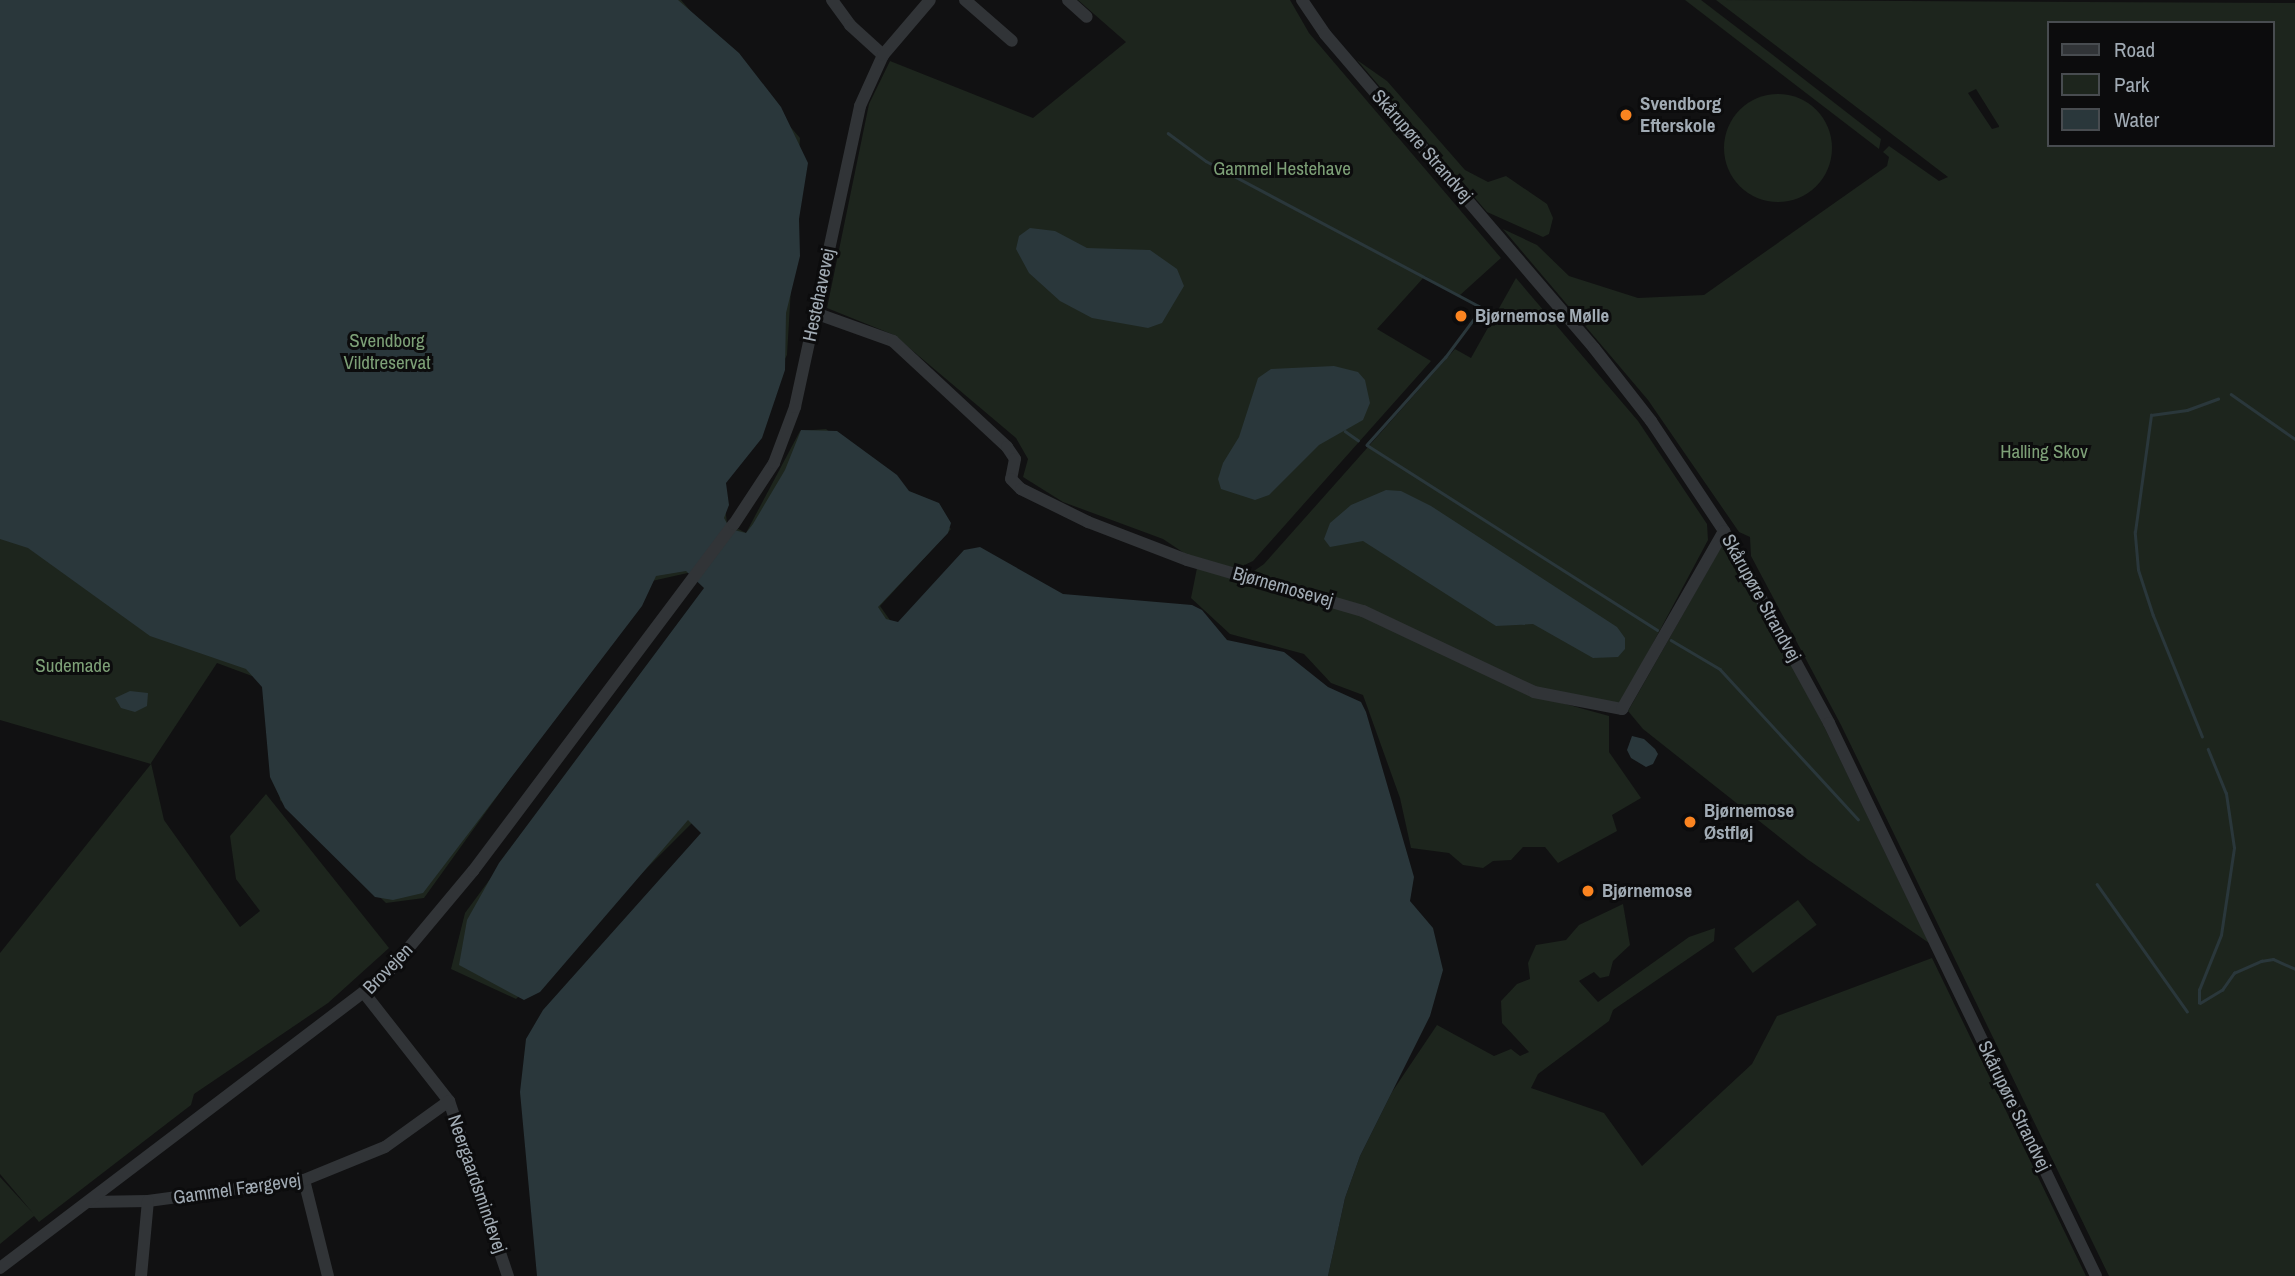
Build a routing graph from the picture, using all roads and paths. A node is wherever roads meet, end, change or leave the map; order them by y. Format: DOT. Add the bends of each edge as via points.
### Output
graph roads {
  1 [pos="832,0"];
  2 [pos="930,0"];
  3 [pos="965,0"];
  4 [pos="1068,0"];
  5 [pos="1302,0"];
  6 [pos="1087,17"];
  7 [pos="1012,41"];
  8 [pos="883,55"];
  9 [pos="815,313"];
  10 [pos="1724,531"];
  11 [pos="691,583"];
  12 [pos="365,994"];
  13 [pos="449,1101"];
  14 [pos="304,1180"];
  15 [pos="149,1201"];
  16 [pos="89,1202"];
  17 [pos="0,1268"];
  18 [pos="141,1276"];
  19 [pos="328,1276"];
  20 [pos="508,1276"];
  21 [pos="2096,1276"];
  1 -- 8 [label="street" via="850,25"];
  2 -- 8 [label="street, Hestehavevej"];
  3 -- 7 [label="street"];
  4 -- 6 [label="street"];
  5 -- 10 [label="street, Skårupøre Strandvej" via="1325,34 1594,348 1651,421"];
  8 -- 9 [label="street, Hestehavevej" via="853,131"];
  9 -- 10 [label="street, Bjørnemosevej" via="893,341 1007,447 1015,459 1011,479 1021,489 1088,522 1187,560 1363,611 1534,692 1622,709"];
  9 -- 11 [label="street, Hestehavevej" via="786,436 768,473"];
  10 -- 21 [label="street, Skårupøre Strandvej" via="1829,723"];
  11 -- 12 [label="street, Brovejen" via="474,872"];
  12 -- 13 [label="street, Neergaardsmindevej"];
  12 -- 16 [label="street, Brovejen"];
  13 -- 14 [label="street, Gammel Færgevej" via="385,1147"];
  13 -- 20 [label="street, Neergaardsmindevej"];
  14 -- 15 [label="street, Gammel Færgevej"];
  14 -- 19 [label="street"];
  15 -- 16 [label="street, Gammel Færgevej"];
  15 -- 18 [label="street"];
  16 -- 17 [label="street, Brovejen"];
}
